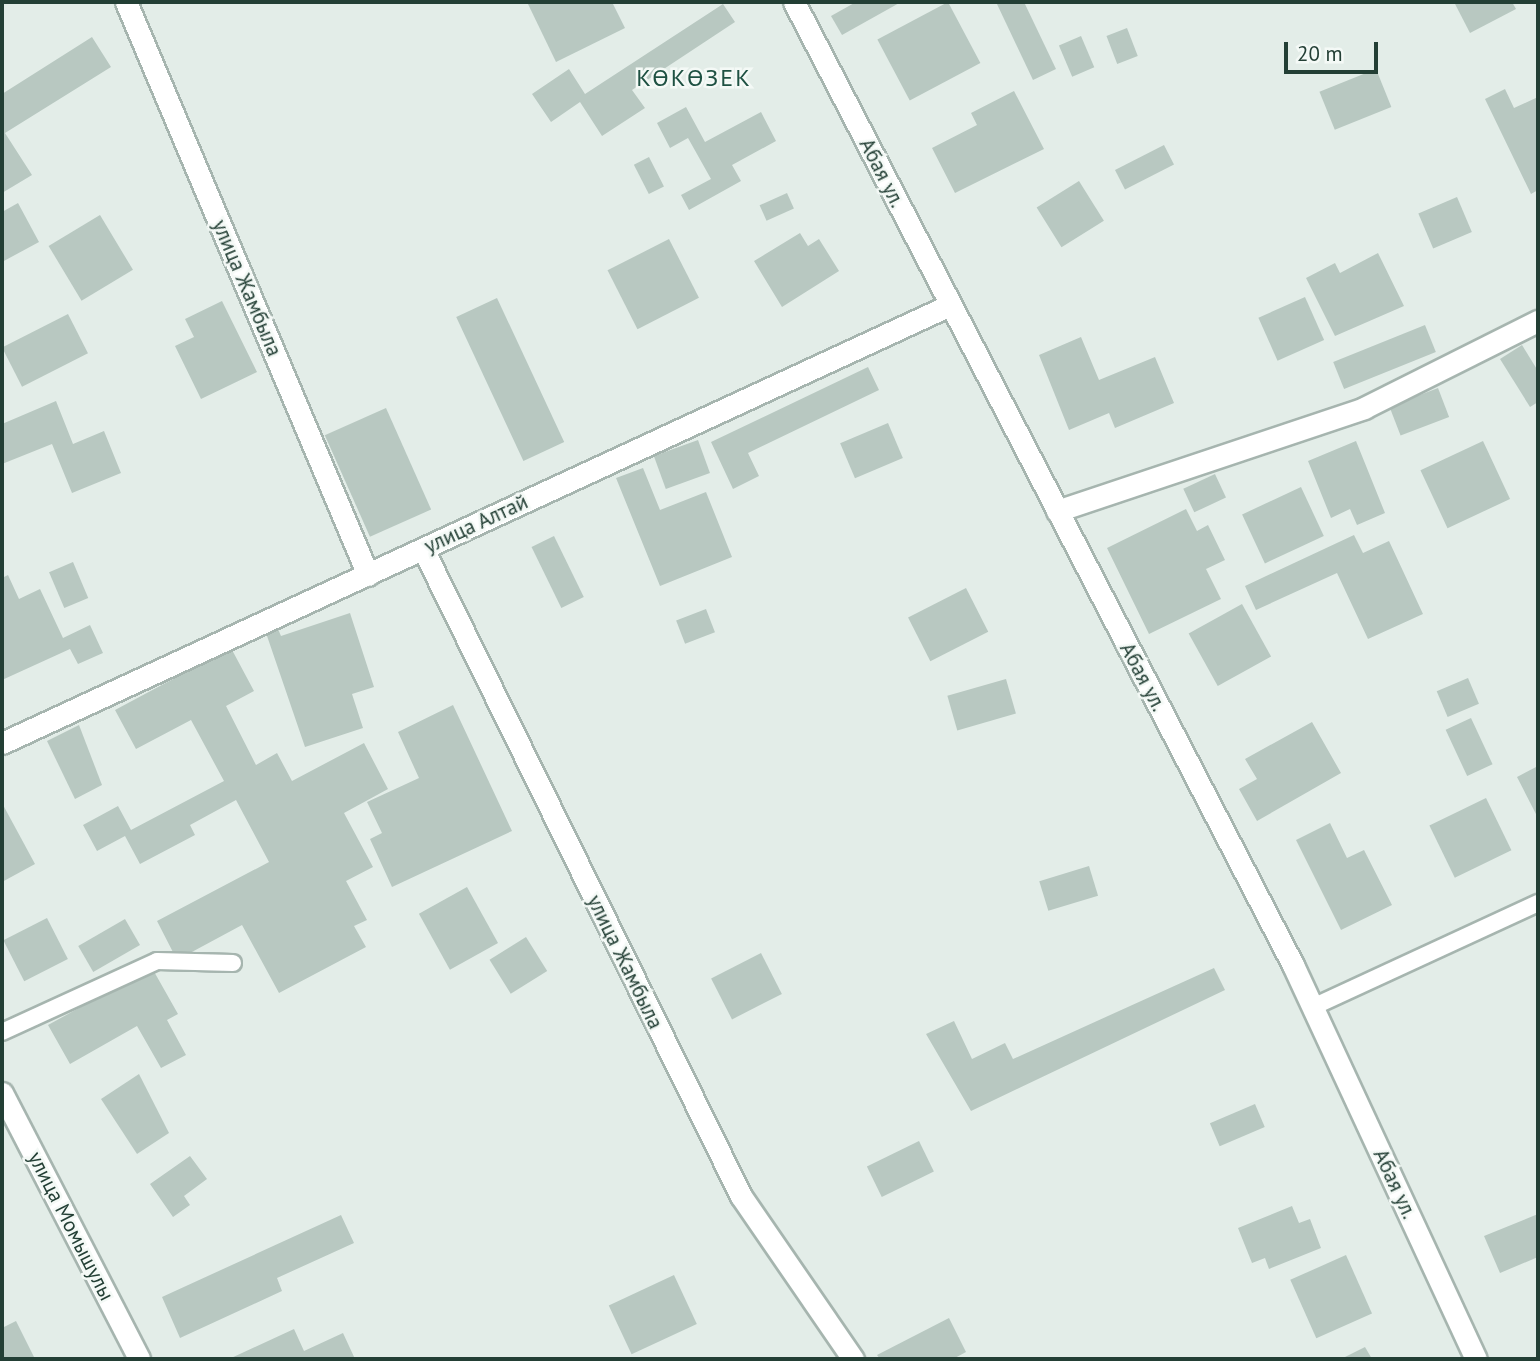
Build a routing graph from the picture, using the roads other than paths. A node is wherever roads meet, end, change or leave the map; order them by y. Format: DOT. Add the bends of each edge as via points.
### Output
graph roads {
  1 [pos="126,2"];
  2 [pos="794,2"];
  3 [pos="950,306"];
  4 [pos="1538,321"];
  5 [pos="1057,511"];
  6 [pos="423,549"];
  7 [pos="368,575"];
  8 [pos="2,743"];
  9 [pos="1538,903"];
  10 [pos="233,963"];
  11 [pos="1313,1007"];
  12 [pos="2,1032"];
  13 [pos="2,1093"];
  14 [pos="139,1359"];
  15 [pos="853,1359"];
  16 [pos="1476,1359"];
  1 -- 7 [label="street, улица Жамбыла"];
  2 -- 3 [label="street, Абая ул."];
  3 -- 5 [label="street, Абая ул."];
  3 -- 6 [label="street, улица Алтай"];
  4 -- 5 [label="street" via="1364,408"];
  5 -- 11 [label="street, Абая ул."];
  6 -- 7 [label="street, улица Алтай"];
  6 -- 15 [label="street, улица Жамбыла" via="741,1196"];
  7 -- 8 [label="street, улица Алтай"];
  9 -- 11 [label="lane"];
  10 -- 12 [label="lane" via="157,961"];
  11 -- 16 [label="street, Абая ул."];
  13 -- 14 [label="street, улица Момышулы"];
}
